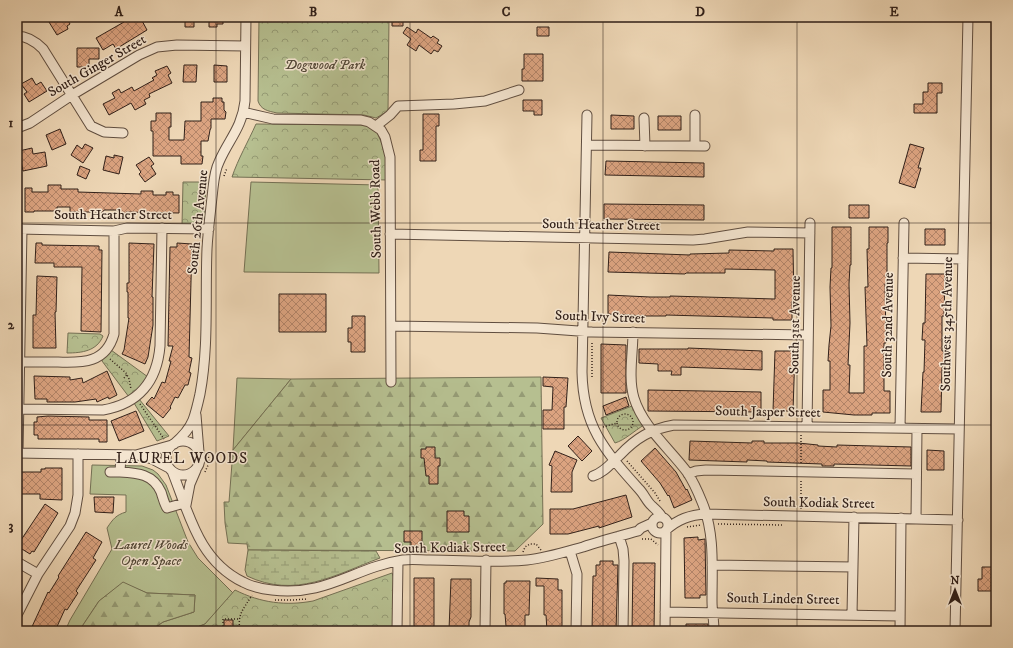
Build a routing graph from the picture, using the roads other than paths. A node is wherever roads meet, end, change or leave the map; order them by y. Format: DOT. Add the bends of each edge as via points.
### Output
graph roads {
  1 [pos="246,17"];
  2 [pos="968,17"];
  3 [pos="17,36"];
  4 [pos="245,46"];
  5 [pos="519,90"];
  6 [pos="72,95"];
  7 [pos="243,112"];
  8 [pos="587,115"];
  9 [pos="696,115"];
  10 [pos="644,118"];
  11 [pos="376,126"];
  12 [pos="17,128"];
  13 [pos="124,133"];
  14 [pos="587,145"];
  15 [pos="644,146"];
  16 [pos="695,146"];
  17 [pos="705,146"];
  18 [pos="810,223"];
  19 [pos="904,223"];
  20 [pos="162,228"];
  21 [pos="19,229"];
  22 [pos="209,229"];
  23 [pos="114,230"];
  24 [pos="810,233"];
  25 [pos="390,234"];
  26 [pos="584,238"];
  27 [pos="903,258"];
  28 [pos="963,259"];
  29 [pos="391,326"];
  30 [pos="583,332"];
  31 [pos="633,332"];
  32 [pos="808,335"];
  33 [pos="20,362"];
  34 [pos="391,382"];
  35 [pos="18,409"];
  36 [pos="196,412"];
  37 [pos="803,427"];
  38 [pos="900,428"];
  39 [pos="917,428"];
  40 [pos="955,429"];
  41 [pos="652,430"];
  42 [pos="173,445"];
  43 [pos="18,453"];
  44 [pos="78,454"];
  45 [pos="204,454"];
  46 [pos="121,455"];
  47 [pos="136,455"];
  48 [pos="614,461"];
  49 [pos="170,470"];
  50 [pos="201,470"];
  51 [pos="110,472"];
  52 [pos="120,472"];
  53 [pos="688,474"];
  54 [pos="916,474"];
  55 [pos="593,476"];
  56 [pos="185,505"];
  57 [pos="706,514"];
  58 [pos="854,517"];
  59 [pos="901,518"];
  60 [pos="916,519"];
  61 [pos="958,520"];
  62 [pos="659,526"];
  63 [pos="619,536"];
  64 [pos="570,551"];
  65 [pos="486,560"];
  66 [pos="398,561"];
  67 [pos="17,562"];
  68 [pos="712,565"];
  69 [pos="853,567"];
  70 [pos="38,574"];
  71 [pos="665,612"];
  72 [pos="713,612"];
  73 [pos="852,614"];
  74 [pos="17,615"];
  75 [pos="900,616"];
  76 [pos="397,631"];
  77 [pos="485,631"];
  78 [pos="576,631"];
  79 [pos="622,631"];
  80 [pos="665,631"];
  81 [pos="714,631"];
  82 [pos="900,631"];
  83 [pos="955,631"];
  1 -- 4 [label="street, South 26th Avenue"];
  2 -- 28 [label="street, Southwest 345th Avenue"];
  3 -- 6 [label="street" via="35,41 43,49"];
  4 -- 6 [label="street, South Ginger Street" via="157,46"];
  4 -- 7 [label="street, South 26th Avenue"];
  5 -- 11 [label="street" via="485,101 398,106"];
  6 -- 12 [label="street, South Ginger Street" via="30,123"];
  6 -- 13 [label="street" via="91,126 104,132"];
  7 -- 11 [label="street" via="273,119 361,120"];
  7 -- 22 [label="street, South 26th Avenue" via="238,129 216,170"];
  8 -- 14 [label="street"];
  9 -- 16 [label="street"];
  10 -- 15 [label="street"];
  11 -- 25 [label="street, South Webb Road" via="386,137 390,157"];
  14 -- 15 [label="street"];
  14 -- 26 [label="street"];
  15 -- 16 [label="street"];
  16 -- 17 [label="street"];
  18 -- 24 [label="street, South 31st Avenue"];
  19 -- 27 [label="street, South 32nd Avenue"];
  20 -- 22 [label="street, South Heather Street"];
  20 -- 23 [label="street, South Heather Street"];
  20 -- 35 [label="street" via="159,356 151,380 128,402 113,408"];
  21 -- 23 [label="street, South Heather Street"];
  21 -- 33 [label="street"];
  22 -- 36 [label="street, South 26th Avenue" via="205,352"];
  23 -- 33 [label="street" via="114,334 109,345 92,360"];
  24 -- 26 [label="street, South Heather Street" via="748,232 693,240"];
  24 -- 32 [label="street, South 31st Avenue"];
  25 -- 26 [label="street, South Heather Street"];
  25 -- 29 [label="street, South Webb Road"];
  26 -- 30 [label="street"];
  27 -- 28 [label="street"];
  27 -- 38 [label="street, South 32nd Avenue"];
  28 -- 40 [label="street, Southwest 345th Avenue"];
  29 -- 30 [label="street, South Ivy Street" via="537,328"];
  29 -- 34 [label="street, South Webb Road"];
  30 -- 31 [label="street, South Ivy Street"];
  30 -- 48 [label="street" via="582,386 586,406 593,429"];
  31 -- 32 [label="street, South Ivy Street"];
  31 -- 41 [label="street" via="634,398"];
  32 -- 37 [label="street, South 31st Avenue"];
  33 -- 35 [label="street"];
  35 -- 43 [label="street"];
  36 -- 42 [label="street, South 26th Avenue" via="188,429"];
  36 -- 45 [label="street, South 26th Avenue"];
  37 -- 38 [label="street, South Jasper Street"];
  37 -- 41 [label="street, South Jasper Street" via="683,425"];
  38 -- 39 [label="street, South Jasper Street"];
  39 -- 40 [label="street, South Jasper Street"];
  39 -- 54 [label="street"];
  40 -- 61 [label="street, Southwest 345th Avenue"];
  41 -- 48 [label="street, South Jasper Street" via="634,441"];
  41 -- 53 [label="street"];
  42 -- 45 [label="street" via="184,442 191,444"];
  42 -- 47 [label="street"];
  42 -- 49 [label="street" via="166,456"];
  43 -- 44 [label="street"];
  44 -- 46 [label="street"];
  44 -- 70 [label="street" via="78,495 75,513 70,526"];
  45 -- 50 [label="street"];
  46 -- 47 [label="street"];
  46 -- 52 [label="street"];
  47 -- 49 [label="street" via="152,459"];
  48 -- 55 [label="street, South Jasper Street"];
  48 -- 62 [label="street" via="655,508"];
  49 -- 50 [label="street" via="180,475"];
  49 -- 56 [label="street, South Kodiak Street"];
  50 -- 56 [label="street, South Kodiak Street" via="190,484"];
  51 -- 52 [label="street"];
  52 -- 56 [label="street" via="139,473 152,479 159,487 167,508"];
  53 -- 54 [label="street" via="706,470"];
  53 -- 57 [label="street"];
  54 -- 60 [label="street"];
  56 -- 66 [label="street, South Kodiak Street" via="194,531 211,556 241,582 258,588 288,592 318,589 386,563"];
  57 -- 58 [label="street, South Kodiak Street"];
  57 -- 62 [label="street, South Kodiak Street" via="688,516 682,524 670,518"];
  57 -- 68 [label="street"];
  58 -- 59 [label="street, South Kodiak Street"];
  58 -- 69 [label="street"];
  59 -- 60 [label="street, South Kodiak Street"];
  59 -- 75 [label="street"];
  60 -- 61 [label="street, South Kodiak Street"];
  61 -- 83 [label="street, Southwest 345th Avenue"];
  62 -- 63 [label="street, South Kodiak Street"];
  62 -- 71 [label="street" via="662,544 665,546"];
  63 -- 64 [label="street, South Kodiak Street"];
  63 -- 79 [label="street" via="624,561"];
  64 -- 65 [label="street, South Kodiak Street" via="526,560"];
  64 -- 78 [label="street" via="577,574"];
  65 -- 66 [label="street, South Kodiak Street"];
  65 -- 77 [label="street"];
  66 -- 76 [label="street"];
  67 -- 70 [label="street"];
  68 -- 69 [label="street"];
  68 -- 72 [label="street"];
  69 -- 73 [label="street"];
  70 -- 74 [label="street"];
  71 -- 72 [label="street, South Linden Street"];
  71 -- 80 [label="street"];
  72 -- 73 [label="street, South Linden Street"];
  72 -- 81 [label="street"];
  73 -- 75 [label="street, South Linden Street"];
  75 -- 82 [label="street"];
}
